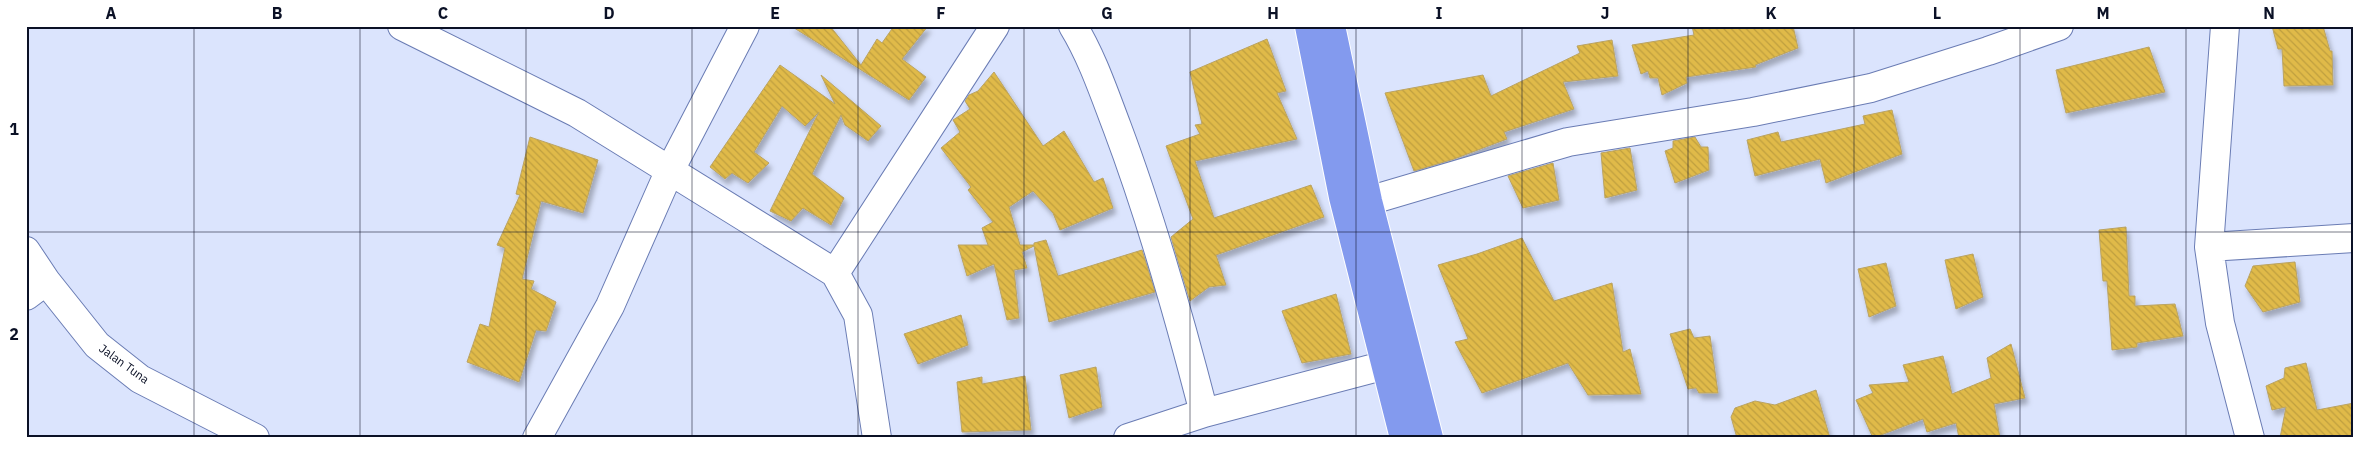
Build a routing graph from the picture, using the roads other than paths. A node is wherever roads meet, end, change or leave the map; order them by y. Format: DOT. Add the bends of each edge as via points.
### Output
graph roads {
  1 [pos="402,26"];
  2 [pos="745,26"];
  3 [pos="994,26"];
  4 [pos="1073,26"];
  5 [pos="1309,26"];
  6 [pos="1331,26"];
  7 [pos="2059,26"];
  8 [pos="2225,26"];
  9 [pos="669,172"];
  10 [pos="1368,201"];
  11 [pos="2354,238"];
  12 [pos="2210,247"];
  13 [pos="26,251"];
  14 [pos="835,273"];
  15 [pos="36,289"];
  16 [pos="1386,365"];
  17 [pos="1204,413"];
  18 [pos="255,438"];
  19 [pos="536,438"];
  20 [pos="877,438"];
  21 [pos="1128,438"];
  22 [pos="1404,438"];
  23 [pos="1429,438"];
  24 [pos="2250,438"];
  1 -- 9 [label="street" via="577,113"];
  2 -- 9 [label="street"];
  3 -- 14 [label="street"];
  4 -- 17 [label="street" via="1100,82 1134,171 1180,319"];
  5 -- 16 [label="highway" via="1343,197"];
  6 -- 10 [label="highway"];
  7 -- 10 [label="street" via="1871,88 1753,112 1568,142"];
  8 -- 12 [label="street"];
  9 -- 14 [label="street"];
  9 -- 19 [label="street" via="610,306"];
  10 -- 23 [label="highway"];
  11 -- 12 [label="street"];
  12 -- 24 [label="street" via="2220,323"];
  13 -- 15 [label="street, Jalan Tuna"];
  14 -- 20 [label="street" via="858,315"];
  15 -- 18 [label="street, Jalan Tuna" via="140,379"];
  16 -- 17 [label="street"];
  16 -- 22 [label="highway"];
  17 -- 21 [label="street"];
}
